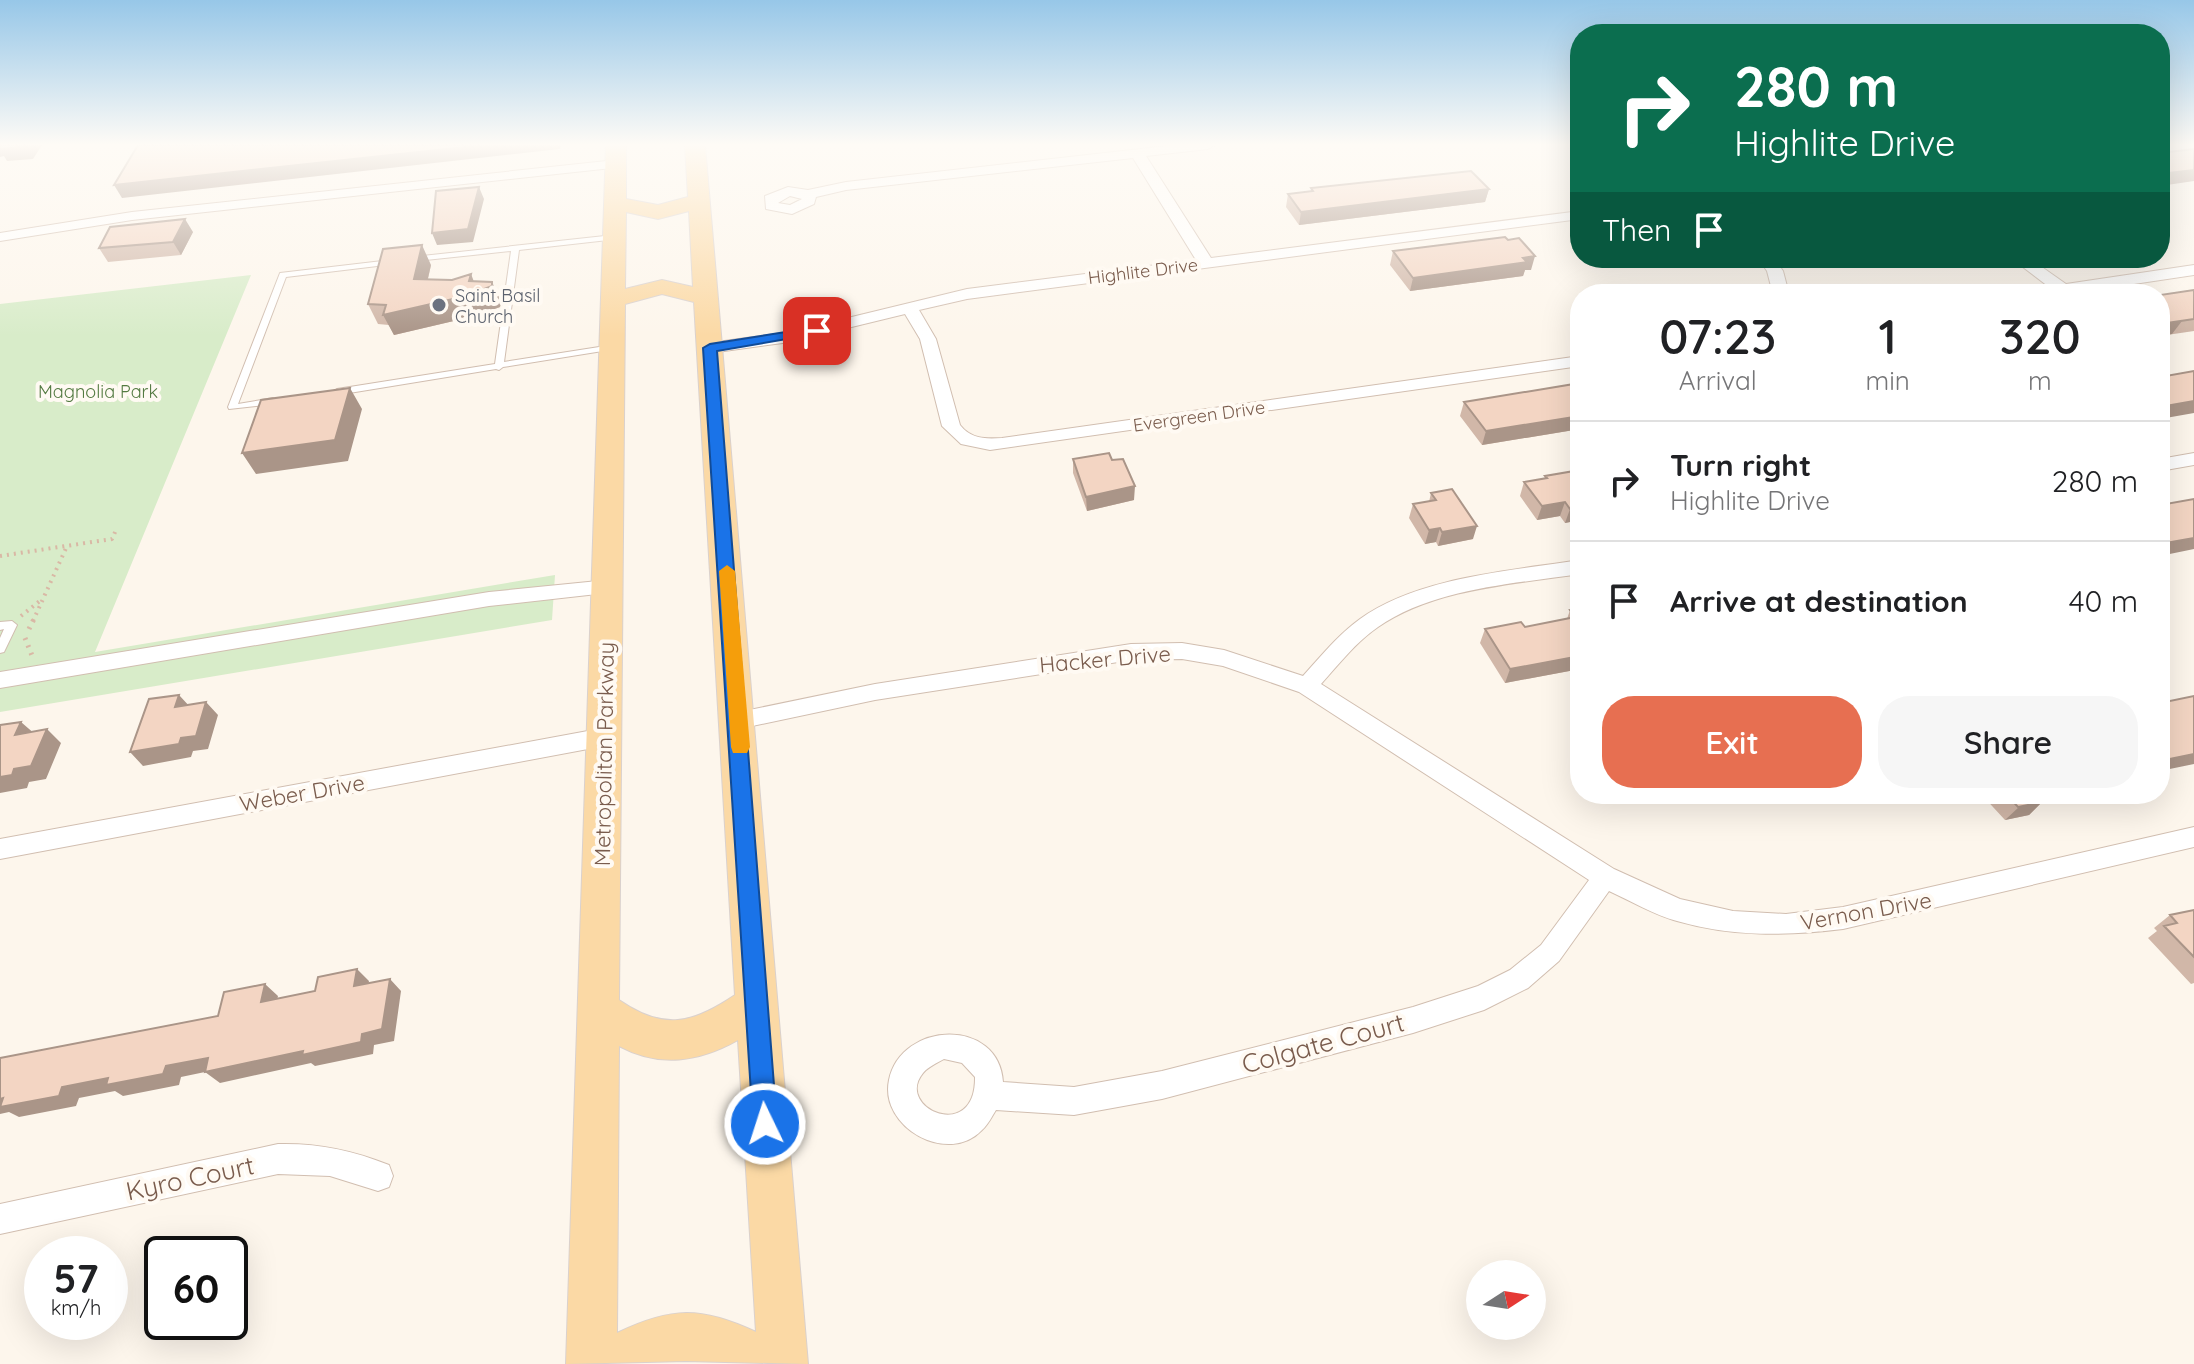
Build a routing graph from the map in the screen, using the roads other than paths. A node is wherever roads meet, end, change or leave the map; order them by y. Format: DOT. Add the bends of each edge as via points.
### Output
graph roads {
  1 [pos="189,209"];
  2 [pos="615,209"];
  3 [pos="642,209"];
  4 [pos="670,209"];
  5 [pos="700,209"];
  6 [pos="1172,209"];
  7 [pos="1570,216"];
  8 [pos="0,237"];
  9 [pos="614,237"];
  10 [pos="515,249"];
  11 [pos="1206,263"];
  12 [pos="2033,268"];
  13 [pos="2194,270"];
  14 [pos="2056,284"];
  15 [pos="2103,284"];
  16 [pos="706,297"];
  17 [pos="614,299"];
  18 [pos="909,307"];
  19 [pos="614,347"];
  20 [pos="710,348"];
  21 [pos="1570,362"];
  22 [pos="499,367"];
  23 [pos="323,394"];
  24 [pos="278,400"];
  25 [pos="2194,459"];
  26 [pos="2170,463"];
  27 [pos="1570,569"];
  28 [pos="608,587"];
  29 [pos="6,626"];
  30 [pos="0,649"];
  31 [pos="0,680"];
  32 [pos="1307,686"];
  33 [pos="738,720"];
  34 [pos="604,737"];
  35 [pos="2194,837"];
  36 [pos="0,849"];
  37 [pos="1605,877"];
  38 [pos="757,1004"];
  39 [pos="599,1010"];
  40 [pos="988,1095"];
  41 [pos="378,1176"];
  42 [pos="0,1219"];
  43 [pos="591,1364"];
  44 [pos="613,1364"];
  45 [pos="759,1364"];
  46 [pos="783,1364"];
  1 -- 8 [label="street"];
  2 -- 9 [label="main road, Metropolitan Parkway"];
  3 -- 4 [label="main road"];
  5 -- 16 [label="main road"];
  6 -- 11 [label="street"];
  7 -- 11 [label="street, Highlite Drive"];
  9 -- 10 [label="lane"];
  9 -- 17 [label="main road, Metropolitan Parkway"];
  10 -- 22 [label="lane"];
  10 -- 24 [label="lane" via="283,275 232,407"];
  11 -- 18 [label="street, Highlite Drive" via="967,294"];
  12 -- 14 [label="street"];
  13 -- 15 [label="street"];
  16 -- 17 [label="main road" via="662,287"];
  16 -- 20 [label="main road"];
  17 -- 19 [label="main road, Metropolitan Parkway"];
  18 -- 20 [label="street, Highlite Drive" via="790,337"];
  18 -- 21 [label="street, Evergreen Drive" via="928,339 951,426 966,442 986,444"];
  19 -- 22 [label="lane"];
  19 -- 28 [label="main road, Metropolitan Parkway"];
  20 -- 33 [label="main road"];
  22 -- 23 [label="lane"];
  25 -- 26 [label="street"];
  27 -- 32 [label="street" via="1412,602 1375,619"];
  28 -- 31 [label="street" via="489,599"];
  28 -- 34 [label="main road, Metropolitan Parkway"];
  29 -- 30 [label="lane"];
  32 -- 33 [label="street, Hacker Drive" via="1224,658 1182,651 1131,652 889,689"];
  32 -- 37 [label="street, Vernon Drive"];
  33 -- 38 [label="main road"];
  34 -- 36 [label="street, Weber Drive"];
  34 -- 39 [label="main road, Metropolitan Parkway"];
  35 -- 37 [label="street, Vernon Drive" via="1921,902 1786,925 1733,922 1677,910"];
  37 -- 40 [label="street, Colgate Court" via="1550,953 1519,979 1484,997 1162,1085 1074,1101"];
  38 -- 39 [label="main road" via="706,1036 678,1041 624,1031"];
  38 -- 46 [label="main road"];
  39 -- 43 [label="main road, Metropolitan Parkway"];
  41 -- 42 [label="street, Kyro Court" via="316,1157 278,1159"];
  44 -- 45 [label="main road" via="663,1338 696,1334 721,1340"];
}
